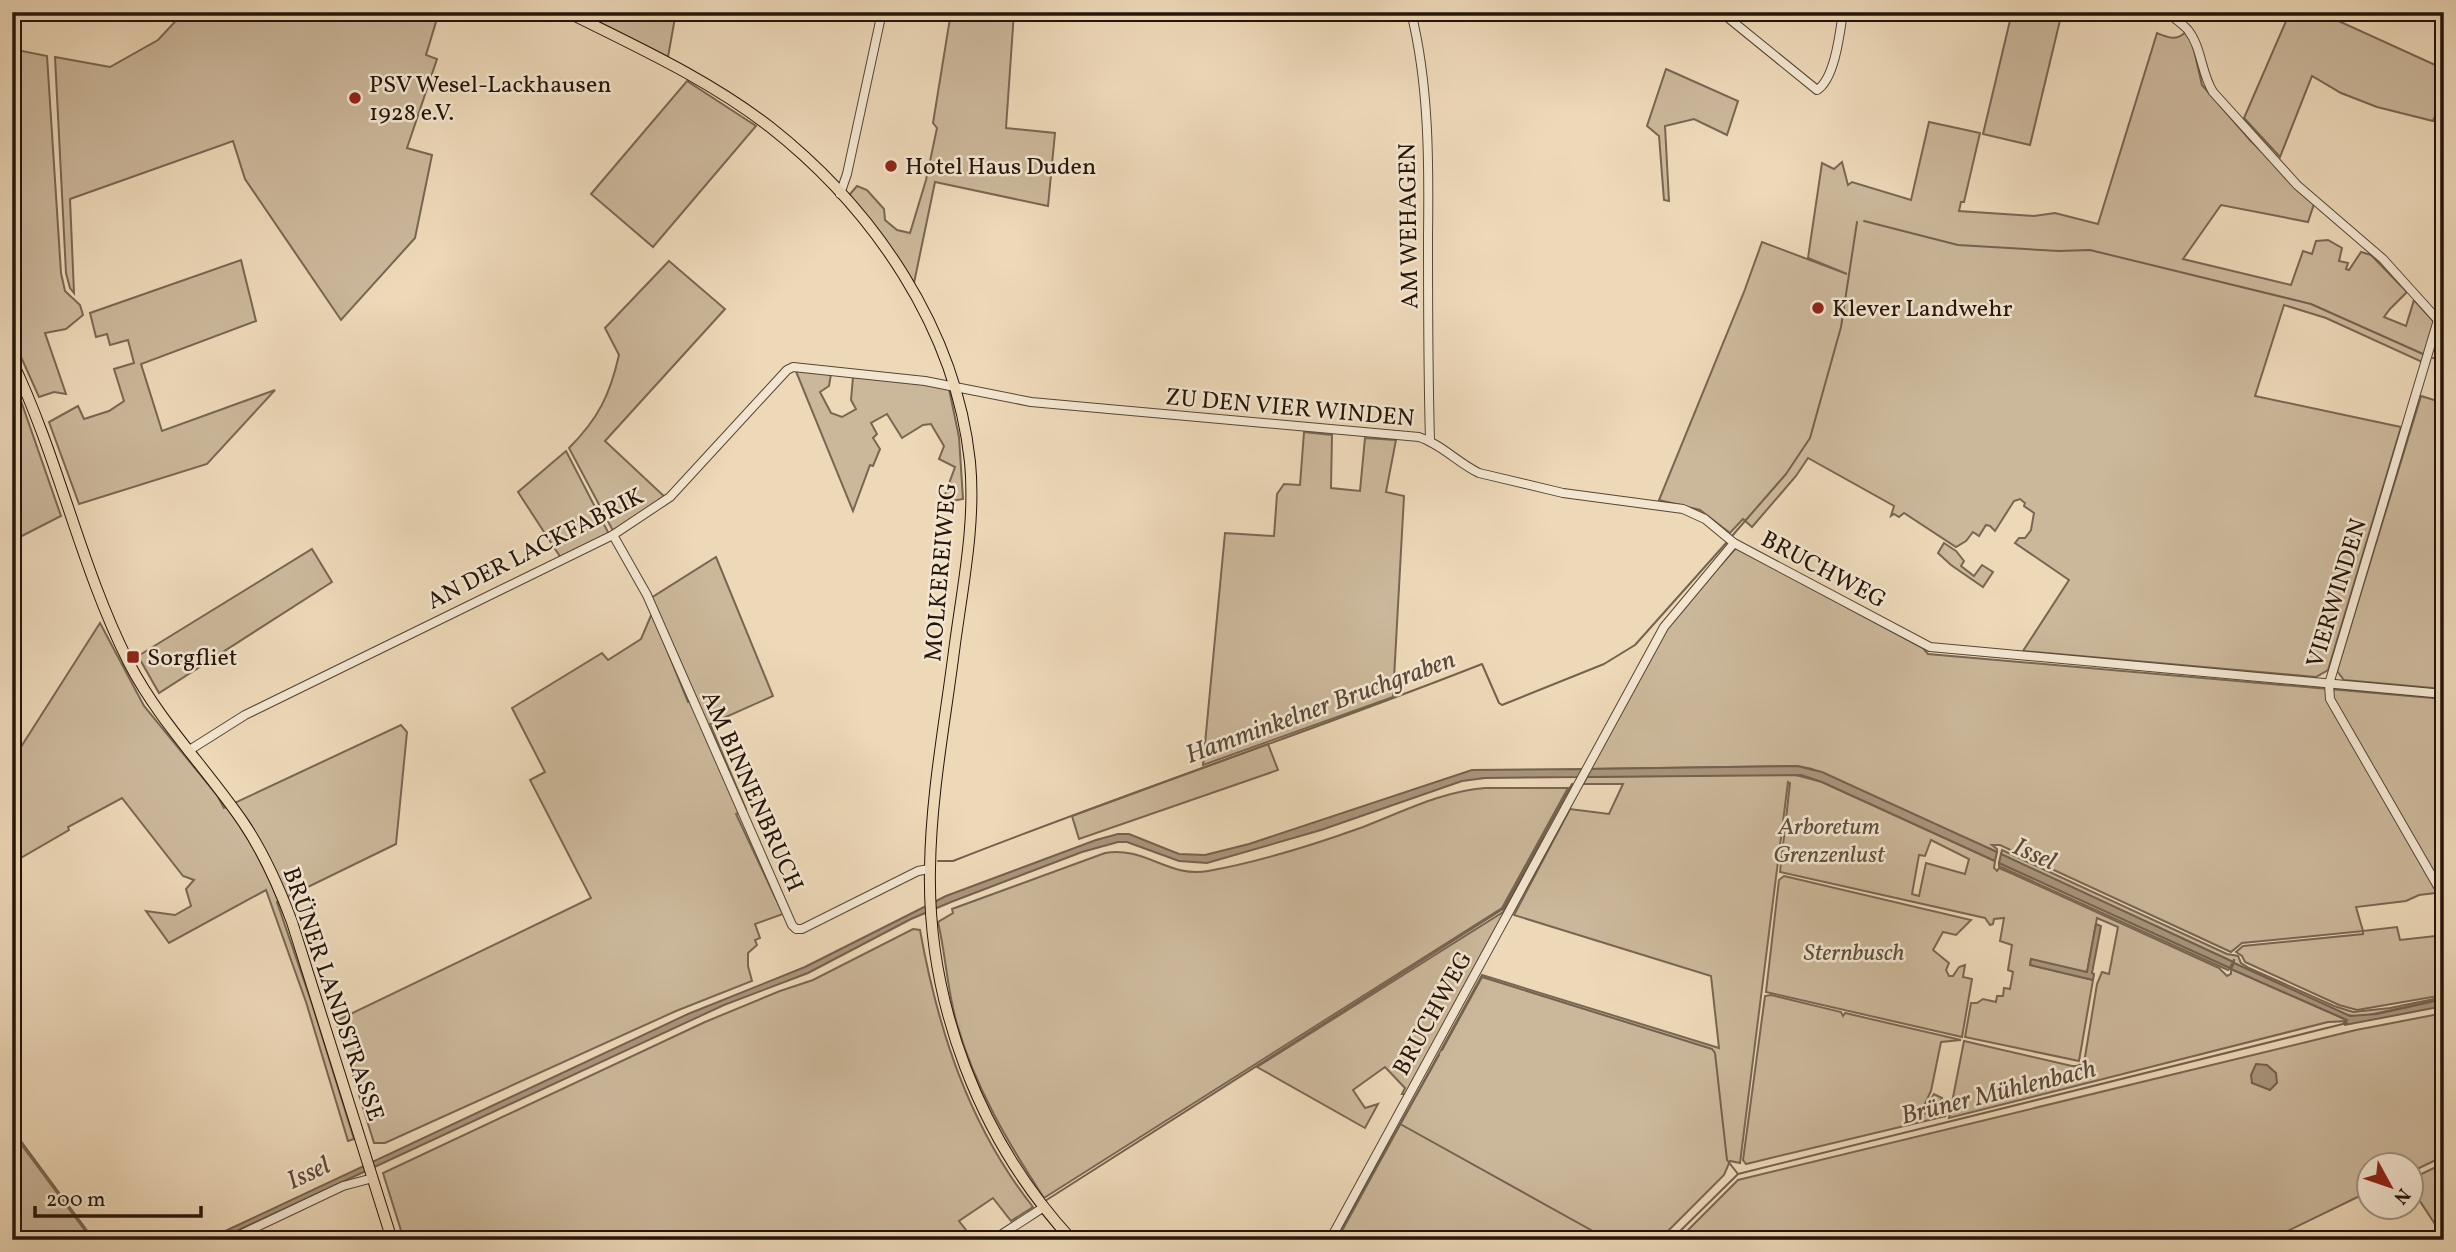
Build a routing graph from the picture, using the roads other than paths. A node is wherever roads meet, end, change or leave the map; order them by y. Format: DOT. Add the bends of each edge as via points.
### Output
graph roads {
  1 [pos="567,12"];
  2 [pos="882,12"];
  3 [pos="1411,12"];
  4 [pos="1721,12"];
  5 [pos="1843,12"];
  6 [pos="2166,12"];
  7 [pos="840,194"];
  8 [pos="2441,318"];
  9 [pos="12,361"];
  10 [pos="956,386"];
  11 [pos="1430,440"];
  12 [pos="612,534"];
  13 [pos="1734,543"];
  14 [pos="2329,684"];
  15 [pos="2444,694"];
  16 [pos="188,751"];
  17 [pos="929,870"];
  18 [pos="2444,897"];
  19 [pos="372,1176"];
  20 [pos="1044,1207"];
  21 [pos="229,1240"];
  22 [pos="393,1240"];
  23 [pos="993,1240"];
  24 [pos="1072,1240"];
  25 [pos="1330,1240"];
  1 -- 7 [label="main road, MOLKEREIWEG" via="719,91 782,138"];
  2 -- 7 [label="street"];
  3 -- 11 [label="street, AM WEHAGEN" via="1419,42 1429,173"];
  4 -- 5 [label="street" via="1817,90 1835,58"];
  6 -- 8 [label="street, VIERWINDEN" via="2192,36 2213,92 2297,186 2383,259"];
  7 -- 10 [label="main road, MOLKEREIWEG" via="904,276 937,335"];
  8 -- 14 [label="street, VIERWINDEN"];
  9 -- 16 [label="main road, BRÜNER LANDSTRASSE" via="43,433 113,631 145,691"];
  10 -- 11 [label="street, ZU DEN VIER WINDEN" via="1031,402"];
  10 -- 12 [label="street, AN DER LACKFABRIK" via="793,367 670,497"];
  10 -- 17 [label="main road, MOLKEREIWEG" via="970,466 970,520"];
  11 -- 13 [label="street, ZU DEN VIER WINDEN" via="1479,473 1563,493 1683,509 1705,519"];
  12 -- 16 [label="street, AN DER LACKFABRIK" via="245,715"];
  12 -- 17 [label="street, AM BINNENBRUCH" via="647,595 792,925 802,929 918,871"];
  13 -- 14 [label="street, BRUCHWEG" via="1930,647"];
  13 -- 25 [label="street, BRUCHWEG" via="1664,627"];
  14 -- 15 [label="street, BRUCHWEG"];
  14 -- 18 [label="street, VIERWINDEN" via="2330,699"];
  16 -- 19 [label="main road, BRÜNER LANDSTRASSE" via="244,824 280,891"];
  17 -- 20 [label="main road, MOLKEREIWEG" via="942,990 963,1059 993,1129"];
  19 -- 21 [label="street"];
  19 -- 22 [label="main road, BRÜNER LANDSTRASSE"];
  20 -- 23 [label="street"];
  20 -- 24 [label="main road, MOLKEREIWEG"];
}
